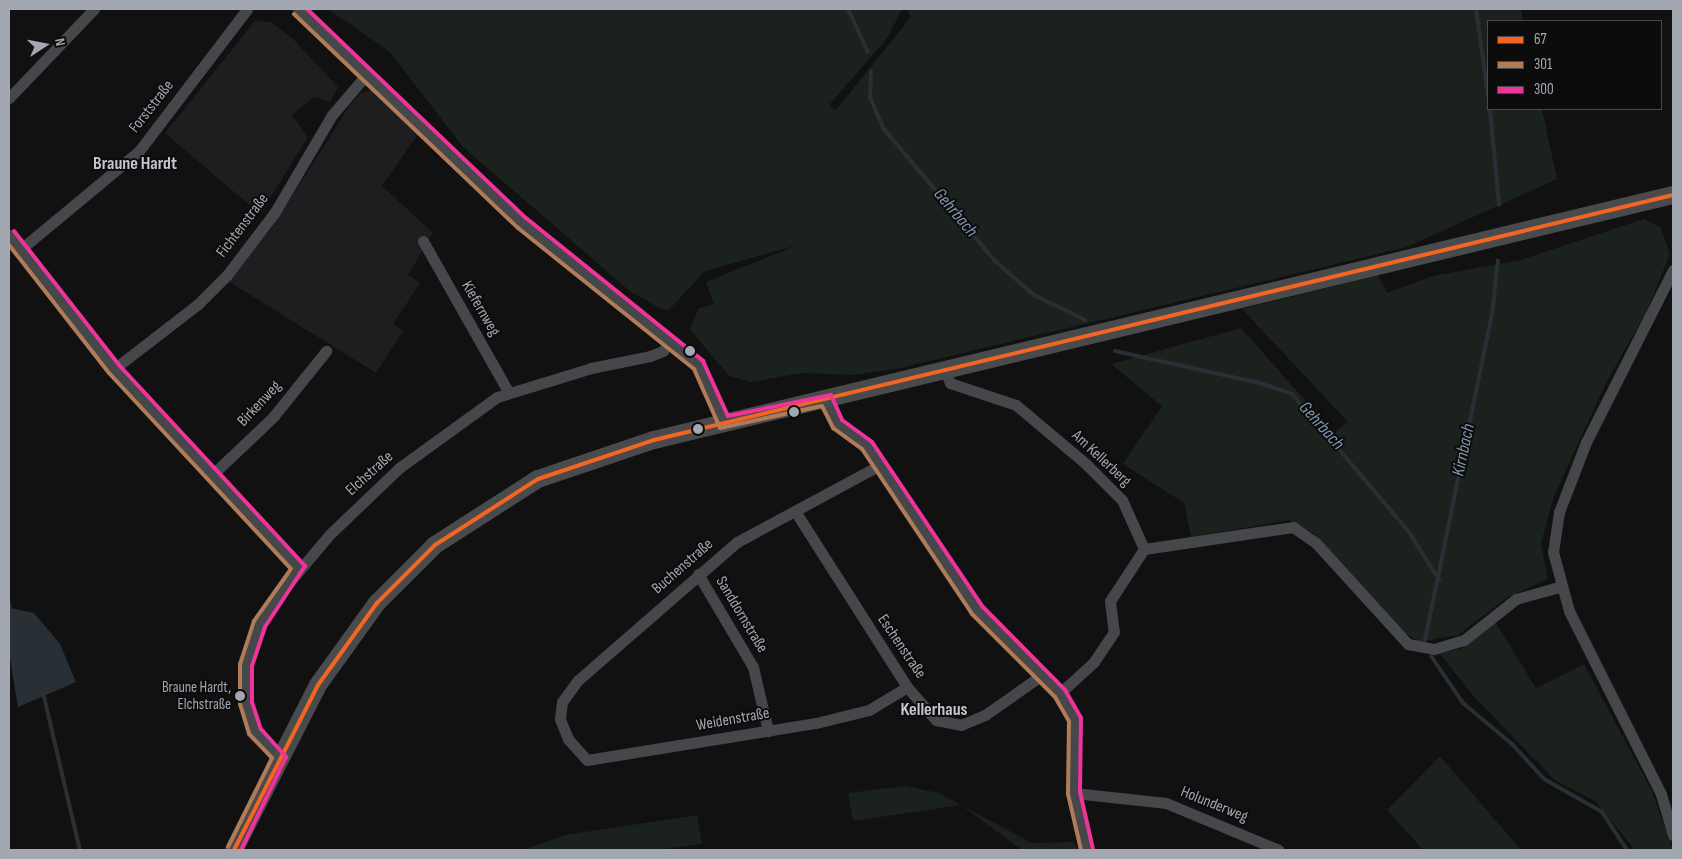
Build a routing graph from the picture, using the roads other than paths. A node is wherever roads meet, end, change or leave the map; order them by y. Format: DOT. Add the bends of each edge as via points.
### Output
graph roads {
  1 [pos="94,9"];
  2 [pos="247,9"];
  3 [pos="298,9"];
  4 [pos="366,75"];
  5 [pos="9,98"];
  6 [pos="1673,196"];
  7 [pos="9,235"];
  8 [pos="422,242"];
  9 [pos="21,248"];
  10 [pos="1673,270"];
  11 [pos="671,339"];
  12 [pos="326,351"];
  13 [pos="114,369"];
  14 [pos="945,370"];
  15 [pos="508,393"];
  16 [pos="826,400"];
  17 [pos="724,423"];
  18 [pos="880,465"];
  19 [pos="213,474"];
  20 [pos="795,511"];
  21 [pos="1144,549"];
  22 [pos="299,568"];
  23 [pos="698,574"];
  24 [pos="1559,587"];
  25 [pos="1042,676"];
  26 [pos="907,688"];
  27 [pos="1060,692"];
  28 [pos="768,731"];
  29 [pos="568,739"];
  30 [pos="280,757"];
  31 [pos="1074,793"];
  32 [pos="1673,835"];
  33 [pos="234,850"];
  34 [pos="1087,850"];
  35 [pos="1279,850"];
  1 -- 5 [label="street" via="70,40"];
  2 -- 9 [label="street, Forststraße" via="138,151"];
  3 -- 4 [label="street"];
  4 -- 11 [label="street" via="522,223"];
  4 -- 13 [label="street, Fichtenstraße" via="332,115 275,212 227,275 198,304"];
  6 -- 14 [label="main road"];
  7 -- 9 [label="street"];
  8 -- 15 [label="street, Kiefernweg"];
  9 -- 13 [label="street"];
  10 -- 24 [label="street" via="1568,484 1554,533"];
  11 -- 15 [label="street, Elchstraße" via="663,351 650,356"];
  11 -- 17 [label="street" via="706,375"];
  12 -- 19 [label="street, Birkenweg" via="273,417"];
  13 -- 19 [label="street"];
  14 -- 16 [label="main road"];
  14 -- 21 [label="street, Am Kellerberg" via="950,383 1016,405 1086,464 1122,500"];
  15 -- 22 [label="street, Elchstraße" via="399,468"];
  16 -- 17 [label="main road"];
  16 -- 18 [label="street" via="837,424 867,446"];
  17 -- 30 [label="main road" via="576,463 468,521 405,573 352,635 318,685"];
  18 -- 20 [label="street, Buchenstraße"];
  18 -- 25 [label="street" via="977,610"];
  19 -- 22 [label="street"];
  20 -- 23 [label="street, Buchenstraße" via="737,542"];
  20 -- 26 [label="street, Eschenstraße"];
  21 -- 24 [label="street" via="1260,528 1293,527 1316,543 1408,644 1434,649 1464,640 1516,600"];
  21 -- 27 [label="street" via="1110,602 1114,632 1094,662"];
  22 -- 30 [label="street, Elchstraße" via="259,624 246,665 246,702 255,732"];
  23 -- 28 [label="street, Sanddornstraße" via="753,667"];
  23 -- 29 [label="street, Buchenstraße" via="578,680 562,702 560,719"];
  24 -- 32 [label="street" via="1592,662 1661,794"];
  25 -- 26 [label="street, Eschenstraße" via="985,716 961,725 936,720"];
  25 -- 27 [label="street"];
  26 -- 28 [label="street, Weidenstraße" via="870,710"];
  27 -- 31 [label="street" via="1075,719"];
  28 -- 29 [label="street, Weidenstraße" via="587,760"];
  30 -- 33 [label="main road"];
  31 -- 34 [label="street"];
  31 -- 35 [label="street, Holunderweg" via="1166,803"];
}
